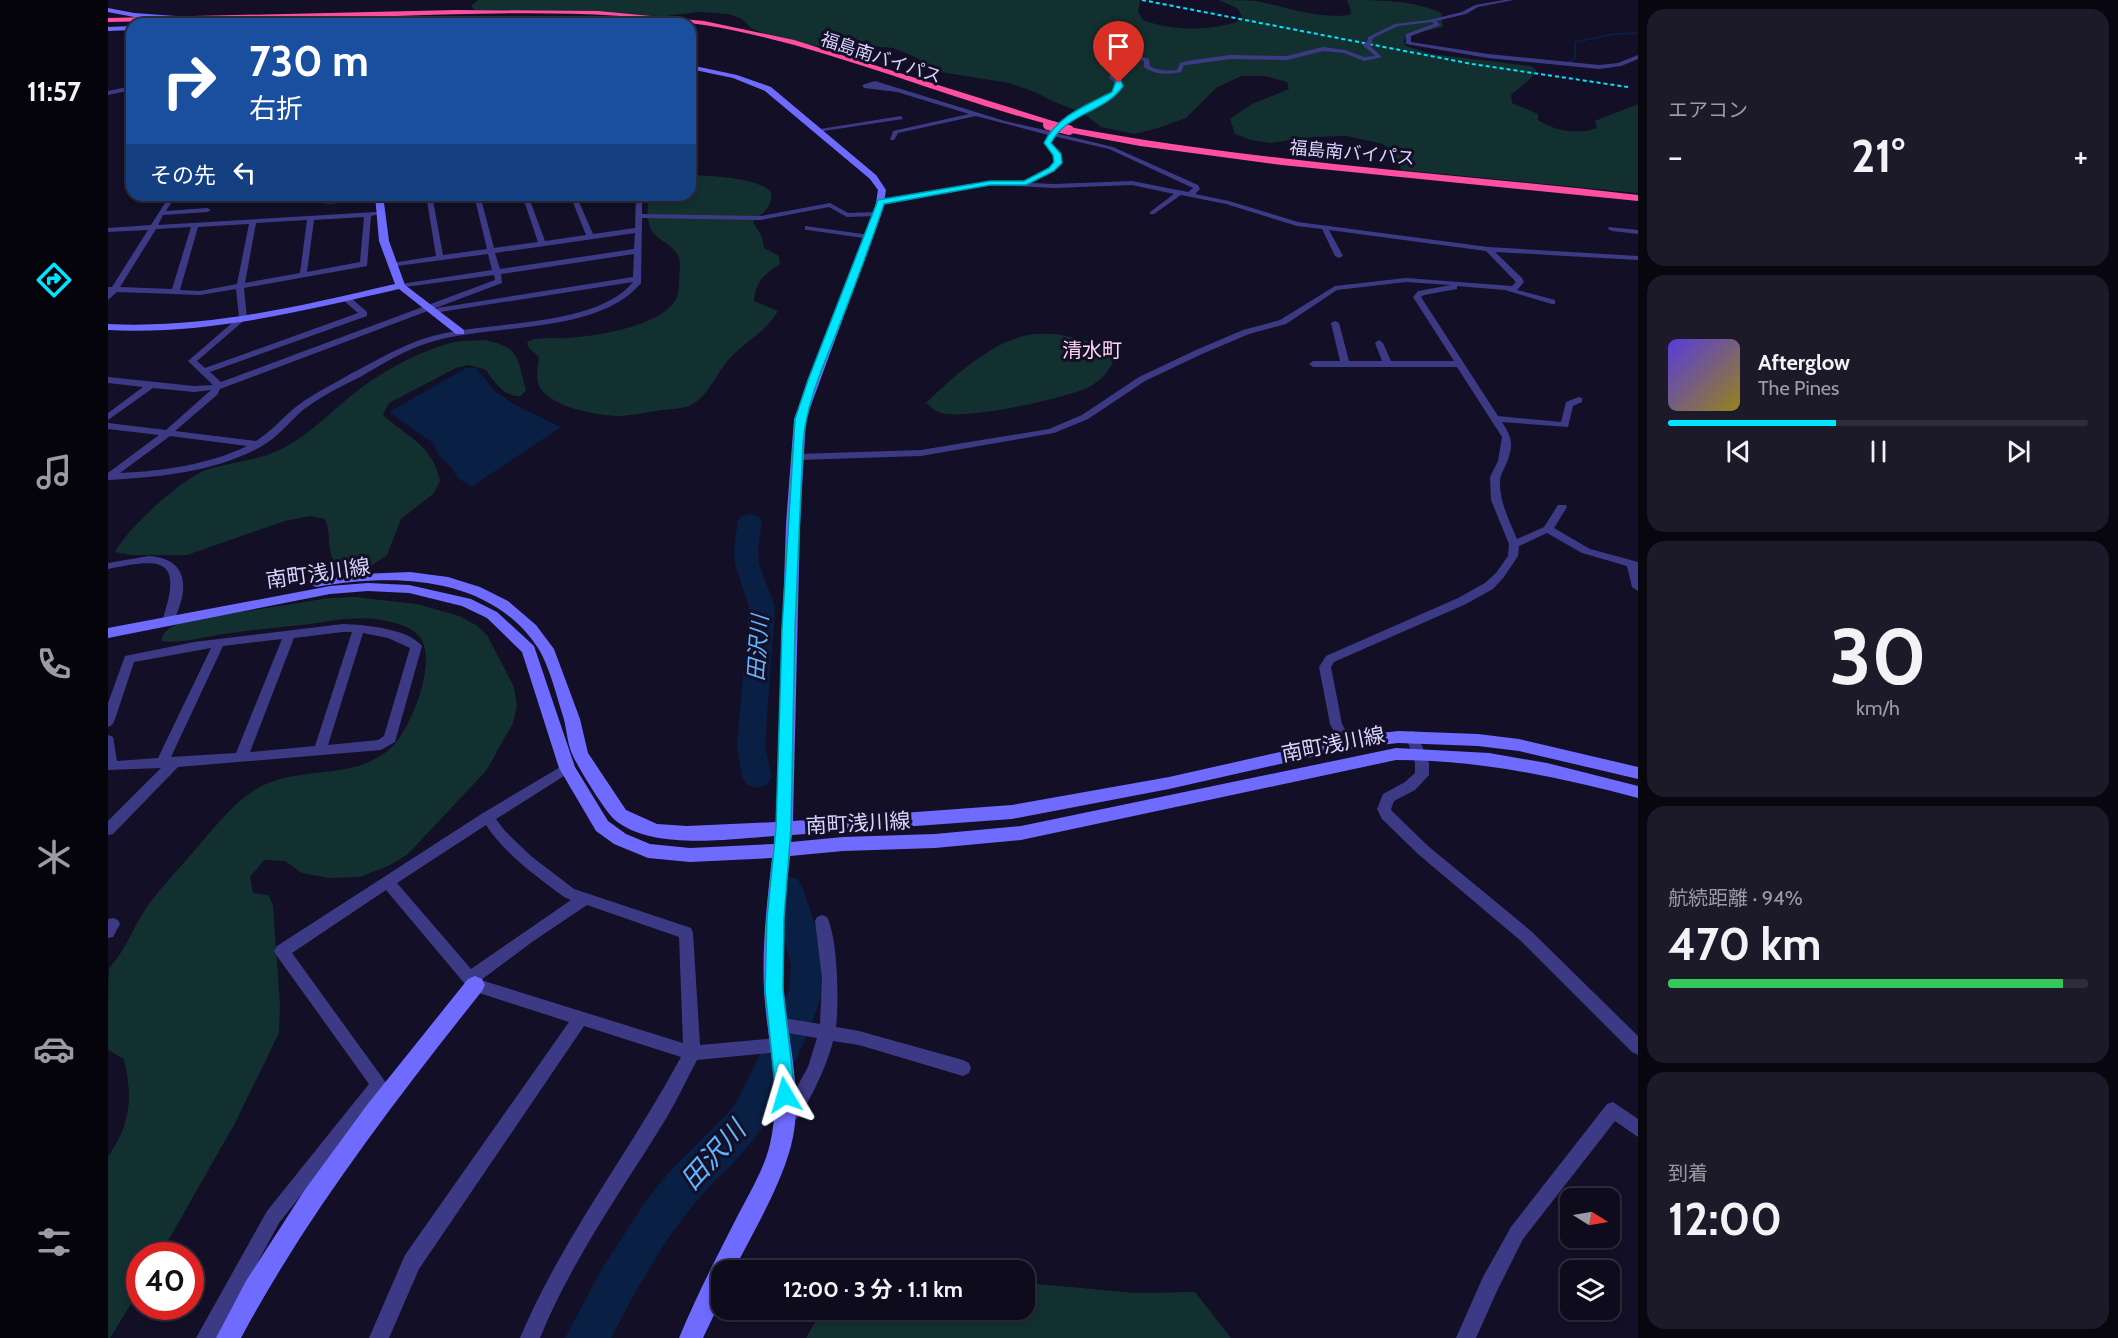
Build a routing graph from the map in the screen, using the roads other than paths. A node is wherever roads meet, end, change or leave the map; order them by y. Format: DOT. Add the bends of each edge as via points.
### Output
graph roads {
  1 [pos="1512,0"];
  2 [pos="108,10"];
  3 [pos="186,18"];
  4 [pos="398,18"];
  5 [pos="621,18"];
  6 [pos="656,18"];
  7 [pos="1432,20"];
  8 [pos="126,21"];
  9 [pos="108,22"];
  10 [pos="126,22"];
  11 [pos="696,23"];
  12 [pos="696,25"];
  13 [pos="126,28"];
  14 [pos="108,29"];
  15 [pos="1638,57"];
  16 [pos="696,68"];
  17 [pos="126,89"];
  18 [pos="897,90"];
  19 [pos="108,93"];
  20 [pos="976,113"];
  21 [pos="901,118"];
  22 [pos="1050,127"];
  23 [pos="817,130"];
  24 [pos="892,139"];
  25 [pos="1026,183"];
  26 [pos="1181,192"];
  27 [pos="1190,194"];
  28 [pos="1638,195"];
  29 [pos="170,201"];
  30 [pos="343,201"];
  31 [pos="380,201"];
  32 [pos="430,201"];
  33 [pos="478,201"];
  34 [pos="527,201"];
  35 [pos="575,201"];
  36 [pos="639,201"];
  37 [pos="879,208"];
  38 [pos="207,210"];
  39 [pos="161,213"];
  40 [pos="1152,213"];
  41 [pos="368,214"];
  42 [pos="381,214"];
  43 [pos="341,216"];
  44 [pos="638,216"];
  45 [pos="311,218"];
  46 [pos="253,221"];
  47 [pos="195,225"];
  48 [pos="156,227"];
  49 [pos="808,228"];
  50 [pos="1325,229"];
  51 [pos="108,230"];
  52 [pos="638,230"];
  53 [pos="1612,230"];
  54 [pos="1638,232"];
  55 [pos="590,237"];
  56 [pos="870,237"];
  57 [pos="542,244"];
  58 [pos="1488,249"];
  59 [pos="491,251"];
  60 [pos="638,251"];
  61 [pos="1339,256"];
  62 [pos="440,258"];
  63 [pos="1638,258"];
  64 [pos="392,264"];
  65 [pos="497,272"];
  66 [pos="303,276"];
  67 [pos="637,279"];
  68 [pos="1470,284"];
  69 [pos="401,285"];
  70 [pos="240,287"];
  71 [pos="111,289"];
  72 [pos="1509,290"];
  73 [pos="175,293"];
  74 [pos="108,298"];
  75 [pos="346,298"];
  76 [pos="1552,302"];
  77 [pos="429,310"];
  78 [pos="243,318"];
  79 [pos="1335,323"];
  80 [pos="108,327"];
  81 [pos="460,333"];
  82 [pos="1379,343"];
  83 [pos="1387,362"];
  84 [pos="1345,363"];
  85 [pos="1313,364"];
  86 [pos="1459,364"];
  87 [pos="206,372"];
  88 [pos="108,380"];
  89 [pos="151,385"];
  90 [pos="217,387"];
  91 [pos="1579,400"];
  92 [pos="108,417"];
  93 [pos="1496,419"];
  94 [pos="108,426"];
  95 [pos="168,433"];
  96 [pos="257,444"];
  97 [pos="798,457"];
  98 [pos="108,477"];
  99 [pos="1562,507"];
  100 [pos="1548,529"];
  101 [pos="1514,544"];
  102 [pos="1635,565"];
  103 [pos="108,566"];
  104 [pos="1638,587"];
  105 [pos="170,617"];
  106 [pos="108,623"];
  107 [pos="359,628"];
  108 [pos="108,633"];
  109 [pos="290,634"];
  110 [pos="219,643"];
  111 [pos="108,722"];
  112 [pos="1412,736"];
  113 [pos="108,740"];
  114 [pos="1347,743"];
  115 [pos="320,751"];
  116 [pos="1419,753"];
  117 [pos="241,758"];
  118 [pos="169,762"];
  119 [pos="567,768"];
  120 [pos="1638,773"];
  121 [pos="1638,792"];
  122 [pos="488,817"];
  123 [pos="784,828"];
  124 [pos="108,830"];
  125 [pos="782,850"];
  126 [pos="387,882"];
  127 [pos="584,899"];
  128 [pos="822,921"];
  129 [pos="473,982"];
  130 [pos="580,1019"];
  131 [pos="777,1024"];
  132 [pos="828,1032"];
  133 [pos="779,1045"];
  134 [pos="1638,1047"];
  135 [pos="692,1053"];
  136 [pos="963,1068"];
  137 [pos="383,1090"];
  138 [pos="784,1123"];
  139 [pos="1638,1129"];
  140 [pos="727,1260"];
  141 [pos="711,1295"];
  142 [pos="207,1338"];
  143 [pos="228,1338"];
  144 [pos="379,1338"];
  145 [pos="530,1338"];
  146 [pos="691,1338"];
  147 [pos="1466,1338"];
  1 -- 7 [label="street"];
  2 -- 3 [label="street"];
  3 -- 6 [label="highway, 福島南バイパス" via="557,12"];
  4 -- 5 [label="highway, 福島南バイパス" via="554,14"];
  7 -- 15 [label="street" via="1438,24 1408,35 1408,43 1482,56 1599,68"];
  7 -- 22 [label="street" via="1388,29 1371,37 1367,44 1378,58 1319,50 1287,58 1186,63 1179,71 1166,72 1147,67 1147,60 1142,58 1124,57 1120,62 1126,69 1111,77 1120,86 1115,93"];
  8 -- 9 [label="highway, 福島南バイパス"];
  9 -- 10 [label="highway, 福島南バイパス"];
  11 -- 22 [label="highway, 福島南バイパス" via="769,36"];
  12 -- 22 [label="highway, 福島南バイパス" via="758,36"];
  13 -- 14 [label="street"];
  16 -- 23 [label="street" via="760,84"];
  17 -- 19 [label="street"];
  18 -- 20 [label="street"];
  20 -- 22 [label="street" via="1015,125"];
  20 -- 24 [label="street" via="895,132"];
  21 -- 23 [label="street"];
  22 -- 25 [label="street" via="1047,143 1057,154 1058,163"];
  22 -- 27 [label="street" via="1111,147 1191,183 1197,189"];
  22 -- 28 [label="highway, 福島南バイパス, bridge" via="1253,160"];
  23 -- 37 [label="street" via="873,177 882,190"];
  25 -- 26 [label="street" via="1125,183"];
  25 -- 37 [label="street" via="990,183"];
  26 -- 27 [label="street"];
  26 -- 40 [label="street"];
  27 -- 50 [label="street"];
  29 -- 39 [label="street"];
  30 -- 43 [label="street"];
  31 -- 42 [label="street"];
  32 -- 62 [label="street"];
  33 -- 59 [label="street"];
  34 -- 57 [label="street"];
  35 -- 55 [label="street"];
  36 -- 44 [label="street"];
  37 -- 44 [label="street" via="847,215 826,205 761,218"];
  37 -- 56 [label="street"];
  38 -- 39 [label="street"];
  39 -- 48 [label="street"];
  41 -- 42 [label="street"];
  41 -- 43 [label="street"];
  41 -- 66 [label="street" via="364,264"];
  42 -- 64 [label="street"];
  43 -- 45 [label="street"];
  44 -- 52 [label="street"];
  45 -- 46 [label="street"];
  45 -- 66 [label="street"];
  46 -- 47 [label="street"];
  46 -- 70 [label="street"];
  47 -- 48 [label="street"];
  47 -- 73 [label="street"];
  48 -- 51 [label="street"];
  48 -- 71 [label="street"];
  49 -- 56 [label="street"];
  50 -- 58 [label="street"];
  50 -- 61 [label="street"];
  52 -- 55 [label="street"];
  52 -- 60 [label="street"];
  53 -- 54 [label="street"];
  55 -- 57 [label="street"];
  56 -- 97 [label="street" via="800,419"];
  57 -- 59 [label="street"];
  58 -- 63 [label="street"];
  58 -- 72 [label="street" via="1518,278 1518,286"];
  59 -- 62 [label="street"];
  59 -- 65 [label="street"];
  60 -- 65 [label="street"];
  60 -- 67 [label="street"];
  62 -- 64 [label="street"];
  64 -- 69 [label="street"];
  65 -- 69 [label="street"];
  65 -- 77 [label="street" via="499,281"];
  66 -- 70 [label="street"];
  67 -- 77 [label="street"];
  67 -- 81 [label="street" via="626,296 608,307"];
  68 -- 72 [label="street"];
  68 -- 86 [label="street" via="1417,297"];
  68 -- 97 [label="street" via="1406,280 1335,288 1283,322 1246,332 1173,364 1142,379 1085,417 1051,431 921,453"];
  69 -- 75 [label="street"];
  69 -- 77 [label="street"];
  70 -- 73 [label="street"];
  70 -- 78 [label="street"];
  71 -- 73 [label="street"];
  71 -- 74 [label="street"];
  72 -- 76 [label="street"];
  75 -- 78 [label="street"];
  75 -- 87 [label="street" via="364,314"];
  77 -- 81 [label="street"];
  77 -- 90 [label="street"];
  78 -- 80 [label="street" via="151,329"];
  78 -- 87 [label="street" via="192,362"];
  79 -- 84 [label="street"];
  81 -- 96 [label="street" via="412,346 346,381 306,404"];
  82 -- 83 [label="street"];
  83 -- 84 [label="street"];
  83 -- 86 [label="street"];
  84 -- 85 [label="street"];
  86 -- 93 [label="street"];
  87 -- 90 [label="street"];
  88 -- 89 [label="street"];
  89 -- 90 [label="street"];
  89 -- 92 [label="street"];
  90 -- 95 [label="street"];
  91 -- 93 [label="street" via="1569,404 1565,425"];
  93 -- 101 [label="street" via="1507,437 1495,477 1496,500"];
  94 -- 95 [label="street"];
  95 -- 96 [label="street"];
  95 -- 98 [label="street"];
  96 -- 98 [label="street" via="194,466"];
  97 -- 123 [label="street"];
  99 -- 100 [label="street"];
  100 -- 101 [label="street"];
  100 -- 102 [label="street" via="1586,551"];
  101 -- 114 [label="street" via="1513,556 1489,586 1330,659 1325,667 1336,724"];
  102 -- 104 [label="street"];
  103 -- 105 [label="street" via="153,559 168,563 175,569 178,581"];
  105 -- 106 [label="street, 南町浅川線"];
  105 -- 108 [label="street, 南町浅川線"];
  105 -- 119 [label="street, 南町浅川線" via="368,587 409,589 466,602 492,615 529,650"];
  105 -- 123 [label="street, 南町浅川線" via="337,579 410,576 443,580 475,590 502,604 531,628 547,649 580,754 620,815 657,831 677,833"];
  107 -- 109 [label="street"];
  107 -- 115 [label="street"];
  107 -- 115 [label="street" via="408,640 416,646 390,739 381,745"];
  109 -- 110 [label="street"];
  109 -- 117 [label="street"];
  110 -- 111 [label="street" via="129,658"];
  110 -- 118 [label="street"];
  112 -- 114 [label="street, 南町浅川線"];
  112 -- 116 [label="street"];
  112 -- 120 [label="street, 南町浅川線" via="1519,745"];
  113 -- 118 [label="street" via="111,766"];
  114 -- 123 [label="street, 南町浅川線" via="1158,785 1012,812"];
  115 -- 117 [label="street"];
  116 -- 121 [label="street, 南町浅川線" via="1486,756"];
  116 -- 125 [label="street, 南町浅川線" via="1323,768 1021,833"];
  116 -- 134 [label="street" via="1422,776 1388,798 1384,809 1388,816 1526,936"];
  117 -- 118 [label="street"];
  118 -- 124 [label="street"];
  119 -- 122 [label="street"];
  119 -- 125 [label="street, 南町浅川線" via="602,826 648,851 690,855"];
  122 -- 126 [label="street"];
  122 -- 127 [label="street" via="501,835 547,878"];
  123 -- 125 [label="street"];
  125 -- 131 [label="street" via="774,955"];
  126 -- 129 [label="street"];
  126 -- 137 [label="street" via="282,951"];
  127 -- 129 [label="street" via="527,937"];
  127 -- 135 [label="street" via="686,933"];
  128 -- 132 [label="street" via="830,966"];
  129 -- 130 [label="street"];
  129 -- 137 [label="street"];
  130 -- 135 [label="street"];
  130 -- 144 [label="street" via="412,1262"];
  131 -- 132 [label="street"];
  131 -- 133 [label="street"];
  132 -- 136 [label="street"];
  132 -- 138 [label="street" via="820,1062"];
  133 -- 135 [label="street"];
  133 -- 138 [label="street"];
  135 -- 145 [label="street" via="662,1110 580,1240"];
  137 -- 142 [label="street" via="273,1216"];
  137 -- 143 [label="street" via="299,1214"];
  138 -- 140 [label="street" via="768,1178"];
  139 -- 147 [label="street" via="1613,1110 1517,1233"];
  141 -- 146 [label="street"];
}
